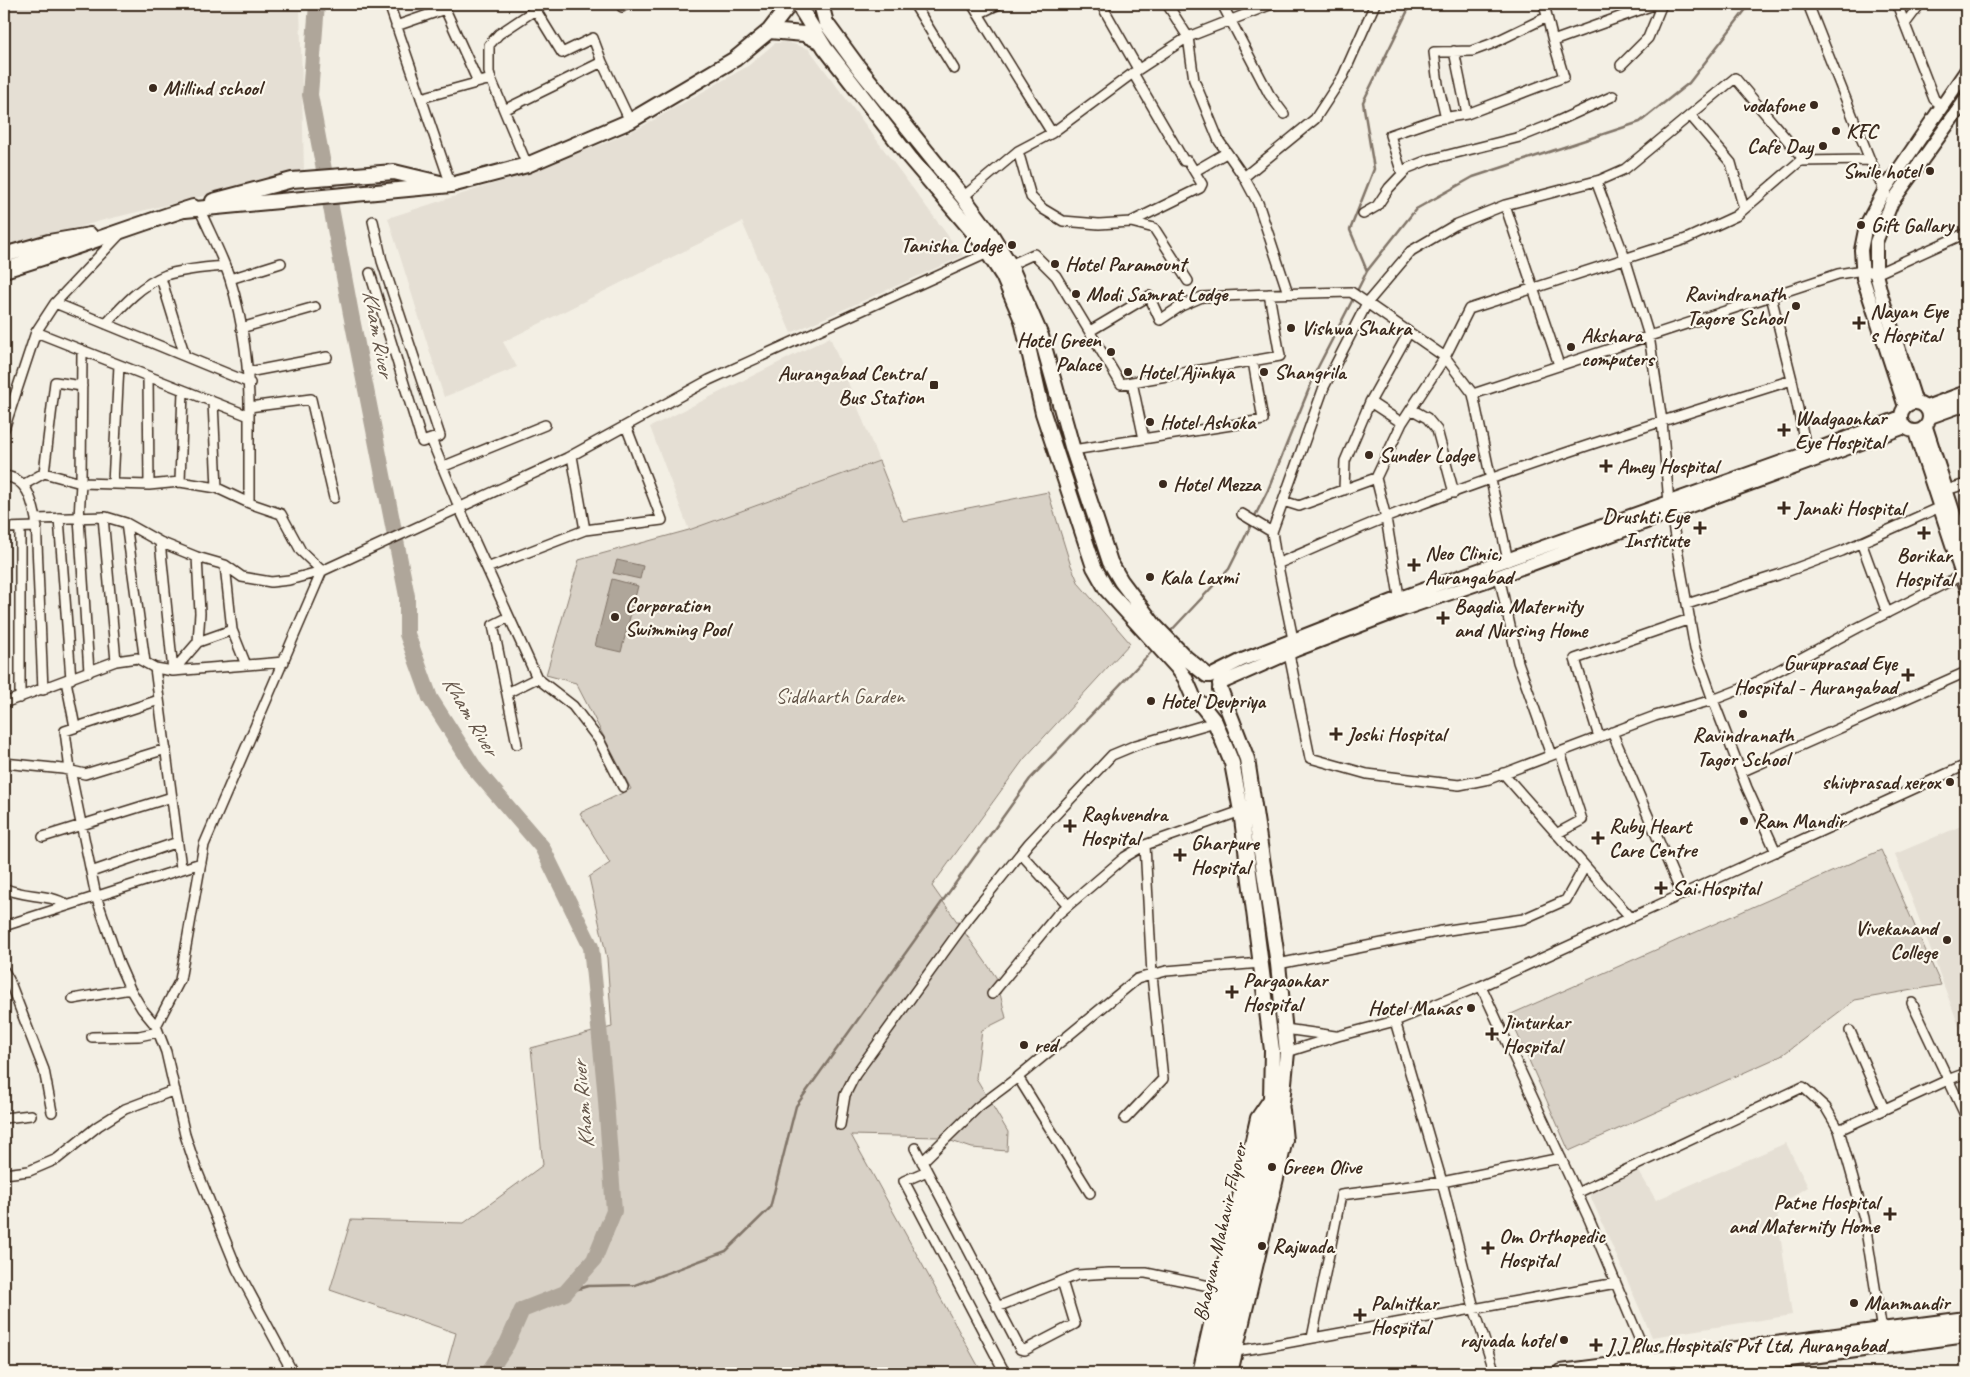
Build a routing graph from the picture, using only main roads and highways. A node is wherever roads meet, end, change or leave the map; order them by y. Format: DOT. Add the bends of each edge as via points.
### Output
graph roads {
  1 [pos="778,4"];
  2 [pos="790,4"];
  3 [pos="800,4"];
  4 [pos="821,4"];
  5 [pos="769,31"];
  6 [pos="756,42"];
  7 [pos="821,42"];
  8 [pos="450,185"];
  9 [pos="184,210"];
  10 [pos="126,228"];
  11 [pos="4,255"];
  12 [pos="4,270"];
  13 [pos="1150,629"];
  14 [pos="1181,663"];
  15 [pos="1214,681"];
  16 [pos="1196,699"];
  17 [pos="1276,1101"];
  18 [pos="1270,1134"];
  19 [pos="1966,1320"];
  20 [pos="1966,1334"];
  21 [pos="1722,1370"];
  22 [pos="1208,1373"];
  23 [pos="1219,1373"];
  24 [pos="1561,1373"];
  25 [pos="1681,1373"];
  1 -- 6 [label="main road"];
  2 -- 5 [label="main road"];
  3 -- 7 [label="main road"];
  4 -- 13 [label="main road" via="826,23 963,197 1010,265 1041,336 1073,450 1110,562"];
  5 -- 6 [label="main road"];
  5 -- 7 [label="main road" via="804,34"];
  6 -- 8 [label="main road" via="735,59 630,121 526,165"];
  7 -- 13 [label="main road" via="910,158 979,239 1003,276 1022,320 1044,413 1094,567 1107,590"];
  8 -- 9 [label="main road"];
  8 -- 9 [label="main road" via="394,172 292,180"];
  9 -- 10 [label="main road"];
  10 -- 11 [label="main road" via="49,242"];
  10 -- 12 [label="main road"];
  13 -- 14 [label="main road"];
  14 -- 15 [label="main road"];
  14 -- 16 [label="main road"];
  15 -- 16 [label="main road" via="1202,676 1194,681"];
  15 -- 16 [label="main road" via="1217,698 1214,702 1204,704"];
  15 -- 17 [label="main road" via="1247,759 1278,964 1286,1052"];
  16 -- 17 [label="main road" via="1214,722 1232,763 1262,964"];
  17 -- 18 [label="main road, Bhagvan Mahavir Flyover"];
  18 -- 22 [label="main road, Bhagvan Mahavir Flyover"];
  18 -- 23 [label="main road, Bhagvan Mahavir Flyover"];
  19 -- 24 [label="highway"];
  20 -- 21 [label="highway"];
  21 -- 25 [label="highway"];
}
